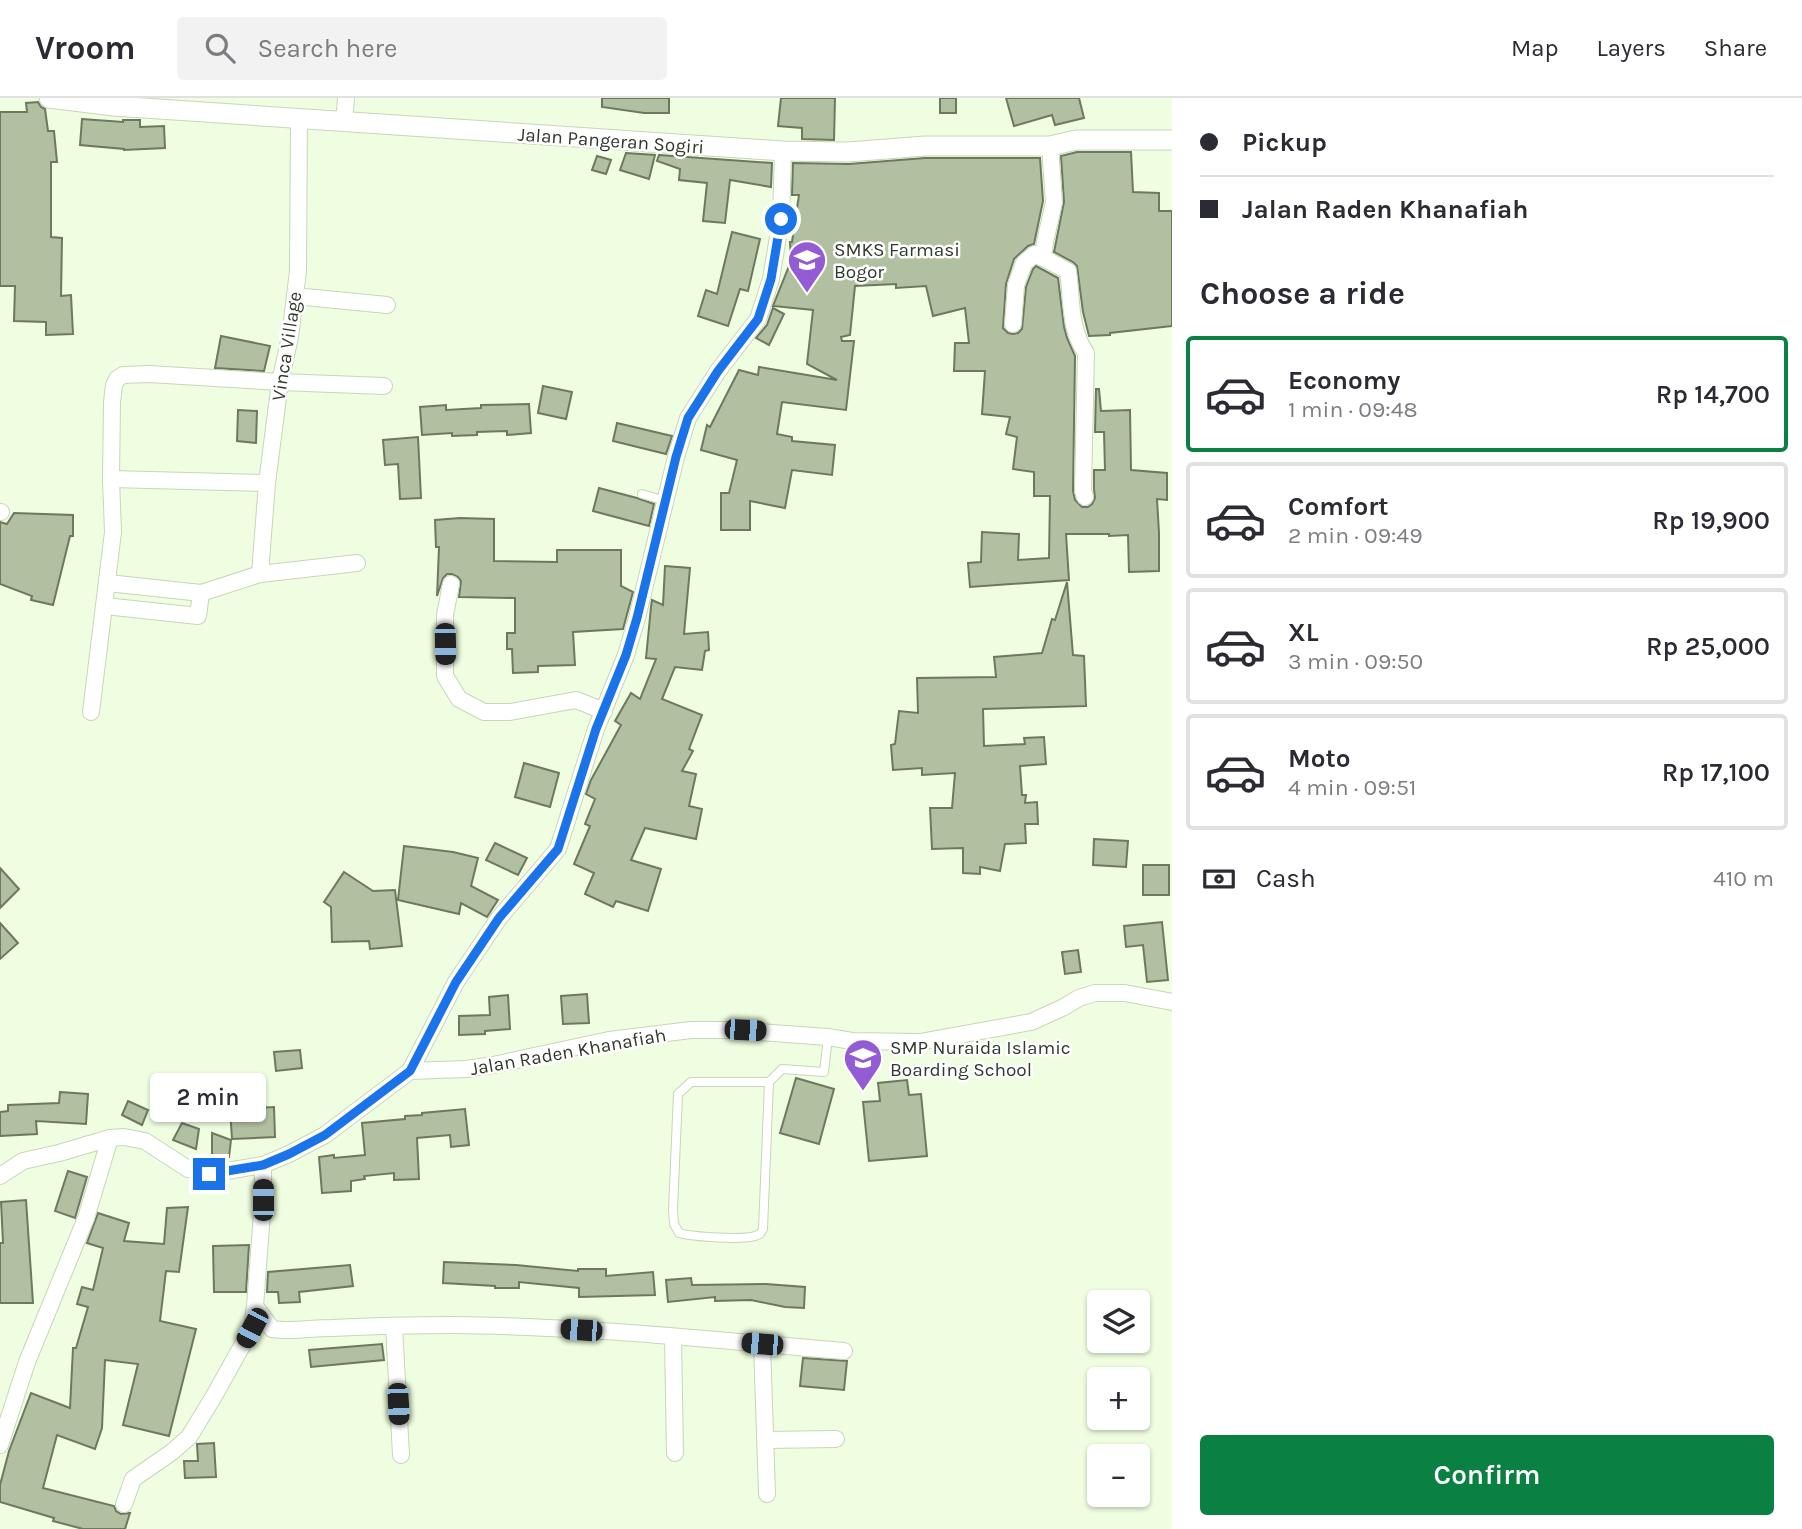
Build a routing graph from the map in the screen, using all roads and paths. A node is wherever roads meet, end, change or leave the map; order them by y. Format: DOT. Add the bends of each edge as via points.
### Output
graph roads {
  1 [pos="50,98"];
  2 [pos="346,98"];
  3 [pos="114,102"];
  4 [pos="299,118"];
  5 [pos="344,122"];
  6 [pos="1172,140"];
  7 [pos="1051,146"];
  8 [pos="783,151"];
  9 [pos="1044,258"];
  10 [pos="295,296"];
  11 [pos="387,305"];
  12 [pos="1013,324"];
  13 [pos="280,382"];
  14 [pos="384,386"];
  15 [pos="111,479"];
  16 [pos="267,483"];
  17 [pos="642,494"];
  18 [pos="1085,497"];
  19 [pos="666,501"];
  20 [pos="357,563"];
  21 [pos="260,574"];
  22 [pos="108,583"];
  23 [pos="450,584"];
  24 [pos="201,593"];
  25 [pos="105,606"];
  26 [pos="604,711"];
  27 [pos="91,712"];
  28 [pos="1172,1002"];
  29 [pos="828,1037"];
  30 [pos="410,1071"];
  31 [pos="769,1082"];
  32 [pos="110,1138"];
  33 [pos="263,1165"];
  34 [pos="0,1176"];
  35 [pos="255,1306"];
  36 [pos="394,1326"];
  37 [pos="673,1337"];
  38 [pos="762,1344"];
  39 [pos="844,1351"];
  40 [pos="836,1439"];
  41 [pos="766,1440"];
  42 [pos="0,1445"];
  43 [pos="675,1453"];
  44 [pos="401,1455"];
  45 [pos="767,1494"];
  46 [pos="124,1504"];
  1 -- 3 [label="street, Jalan Pangeran Sogiri"];
  2 -- 5 [label="street"];
  3 -- 4 [label="street, Jalan Pangeran Sogiri"];
  4 -- 5 [label="street, Jalan Pangeran Sogiri"];
  4 -- 10 [label="street, Vinca Village"];
  5 -- 8 [label="street, Jalan Pangeran Sogiri"];
  6 -- 7 [label="street, Jalan Pangeran Sogiri" via="1076,140"];
  7 -- 8 [label="street, Jalan Pangeran Sogiri"];
  7 -- 9 [label="street" via="1054,202"];
  8 -- 19 [label="street" via="781,219 771,279 758,319 688,418"];
  9 -- 12 [label="street" via="1035,254 1024,263 1016,285"];
  9 -- 18 [label="street" via="1068,271 1073,325 1086,353"];
  10 -- 11 [label="street"];
  10 -- 13 [label="street, Vinca Village"];
  13 -- 14 [label="street"];
  13 -- 15 [label="street" via="123,374 114,385"];
  13 -- 16 [label="street, Vinca Village"];
  15 -- 16 [label="street"];
  15 -- 22 [label="street" via="113,532"];
  16 -- 21 [label="street, Vinca Village"];
  17 -- 19 [label="lane"];
  19 -- 26 [label="street" via="629,643"];
  20 -- 21 [label="street"];
  21 -- 24 [label="street"];
  22 -- 24 [label="street"];
  22 -- 25 [label="street"];
  23 -- 26 [label="street" via="445,676 459,699 484,712 576,700"];
  24 -- 25 [label="street" via="198,616"];
  25 -- 27 [label="street"];
  26 -- 30 [label="street" via="558,849 499,918 456,982"];
  28 -- 29 [label="street, Jalan Raden Khanafiah" via="1095,993 1031,1022 920,1042"];
  29 -- 30 [label="street, Jalan Raden Khanafiah" via="691,1030 609,1040 466,1069"];
  29 -- 31 [label="lane" via="824,1072 782,1069"];
  30 -- 33 [label="street" via="325,1135"];
  31 -- 31 [label="lane" via="763,1229 750,1237 679,1233 673,1210 678,1094 691,1082 703,1080"];
  32 -- 33 [label="street" via="145,1141 188,1169 209,1174"];
  32 -- 34 [label="street" via="23,1161"];
  32 -- 42 [label="street" via="86,1218 27,1362"];
  33 -- 35 [label="street"];
  35 -- 36 [label="street" via="272,1329 284,1331"];
  35 -- 46 [label="street" via="252,1328 189,1437 133,1479"];
  36 -- 37 [label="street" via="530,1327"];
  36 -- 44 [label="street"];
  37 -- 38 [label="street"];
  37 -- 43 [label="street"];
  38 -- 39 [label="street"];
  38 -- 41 [label="street"];
  40 -- 41 [label="street"];
  41 -- 45 [label="street"];
}
